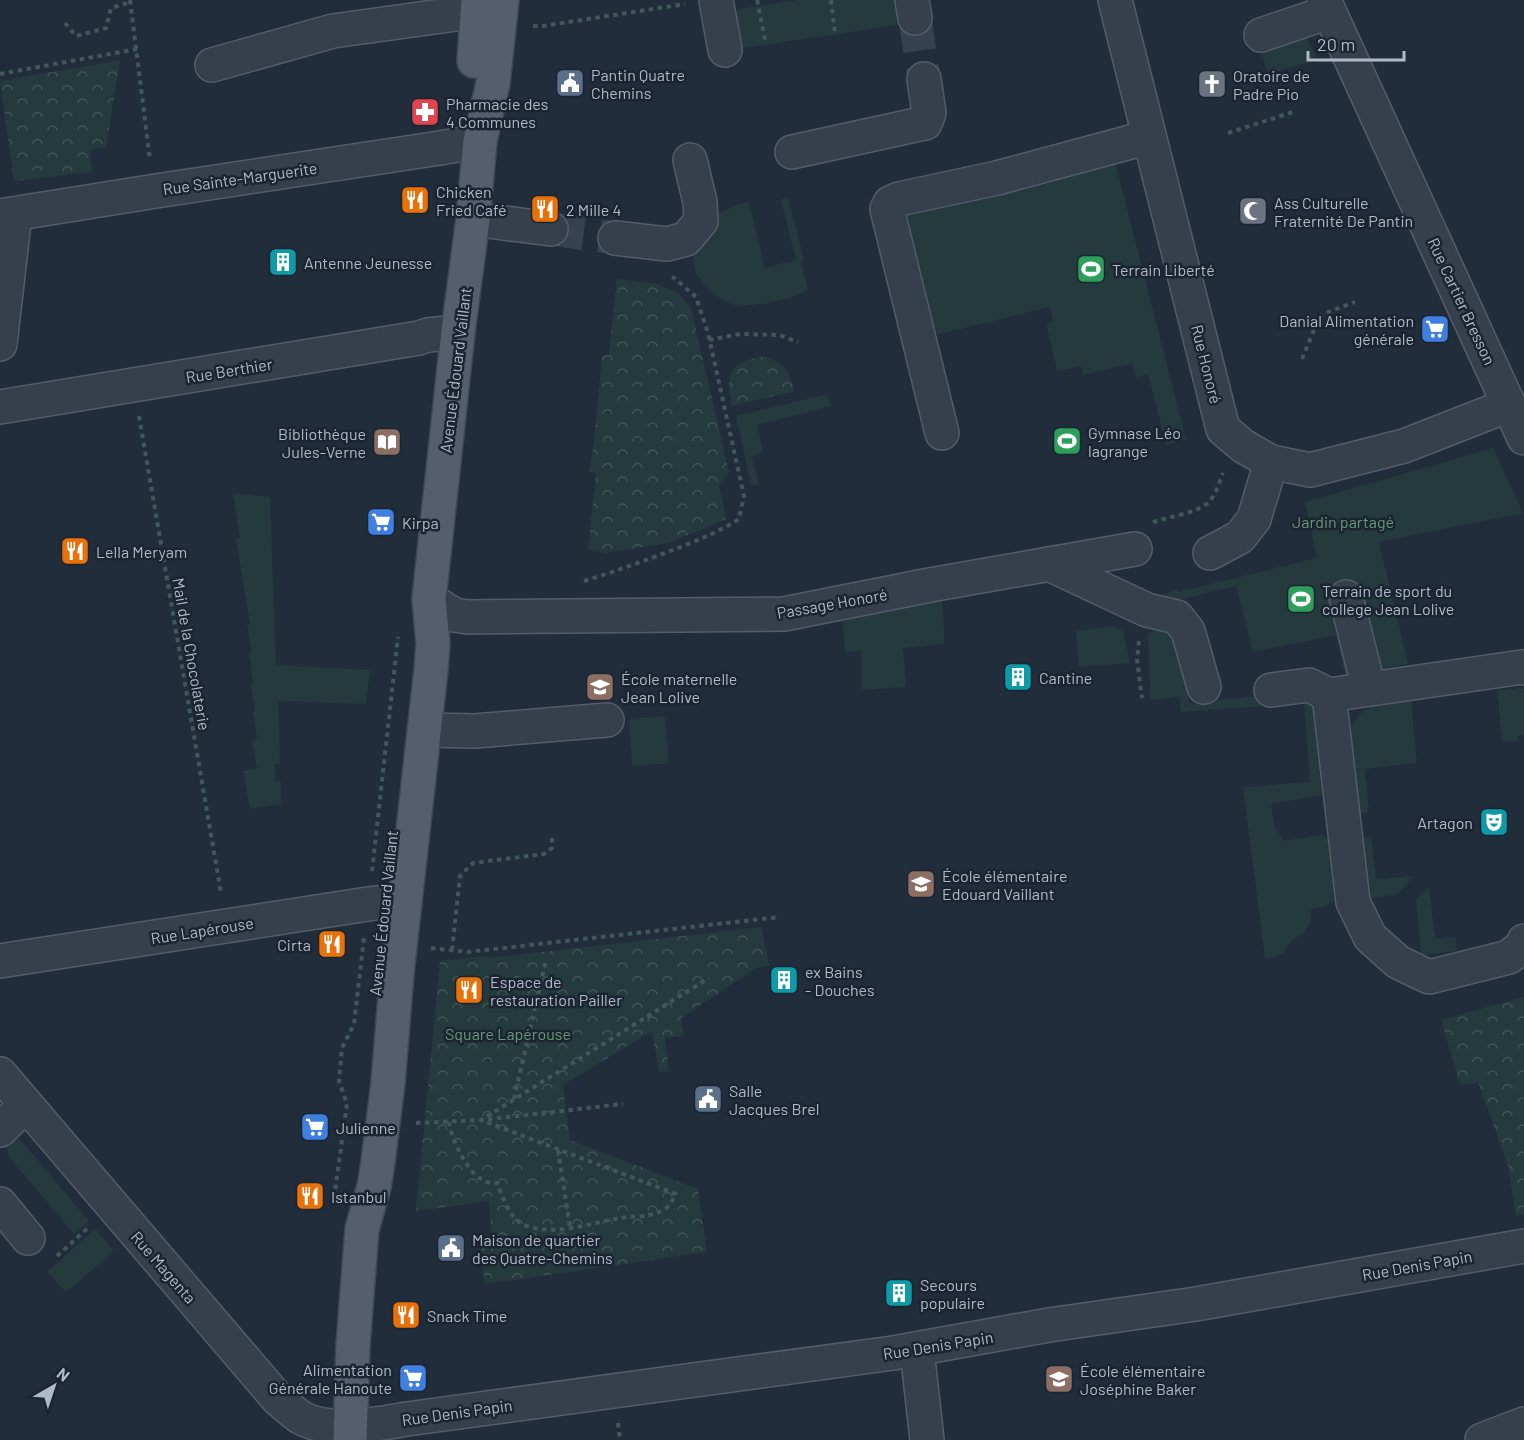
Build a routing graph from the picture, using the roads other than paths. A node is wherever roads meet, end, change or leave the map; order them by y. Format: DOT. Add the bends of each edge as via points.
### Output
graph roads {
  1 [pos="1115,0"];
  2 [pos="703,2"];
  3 [pos="501,6"];
  4 [pos="1326,6"];
  5 [pos="1261,35"];
  6 [pos="724,50"];
  7 [pos="212,65"];
  8 [pos="924,79"];
  9 [pos="1149,137"];
  10 [pos="480,141"];
  11 [pos="792,152"];
  12 [pos="690,160"];
  13 [pos="8,215"];
  14 [pos="473,219"];
  15 [pos="551,229"];
  16 [pos="615,238"];
  17 [pos="458,332"];
  18 [pos="0,344"];
  19 [pos="1509,405"];
  20 [pos="0,407"];
  21 [pos="942,433"];
  22 [pos="1524,438"];
  23 [pos="1271,462"];
  24 [pos="1135,549"];
  25 [pos="1210,553"];
  26 [pos="1049,564"];
  27 [pos="1346,597"];
  28 [pos="441,607"];
  29 [pos="1523,667"];
  30 [pos="1204,687"];
  31 [pos="1369,689"];
  32 [pos="1271,690"];
  33 [pos="1329,695"];
  34 [pos="607,720"];
  35 [pos="424,730"];
  36 [pos="386,903"];
  37 [pos="1524,941"];
  38 [pos="0,961"];
  39 [pos="0,1074"];
  40 [pos="26,1105"];
  41 [pos="0,1130"];
  42 [pos="0,1204"];
  43 [pos="28,1238"];
  44 [pos="1524,1246"];
  45 [pos="916,1349"];
  46 [pos="1524,1424"];
  47 [pos="350,1433"];
  48 [pos="927,1440"];
  49 [pos="1482,1440"];
  1 -- 9 [label="street, Rue Honoré"];
  2 -- 6 [label="street"];
  3 -- 7 [label="street" via="333,31"];
  3 -- 10 [label="main road, Avenue Édouard Vaillant" via="493,83"];
  4 -- 5 [label="street"];
  4 -- 19 [label="street, Rue Cartier Bresson"];
  8 -- 11 [label="street" via="929,113 925,123"];
  9 -- 21 [label="street" via="890,202 887,210"];
  9 -- 23 [label="street, Rue Honoré" via="1223,429"];
  10 -- 13 [label="street, Rue Sainte-Marguerite"];
  10 -- 14 [label="main road, Avenue Édouard Vaillant"];
  12 -- 16 [label="street" via="701,221 686,238 667,244"];
  13 -- 18 [label="street"];
  14 -- 15 [label="street"];
  14 -- 17 [label="main road, Avenue Édouard Vaillant"];
  17 -- 20 [label="street, Rue Berthier"];
  17 -- 28 [label="main road, Avenue Édouard Vaillant"];
  19 -- 22 [label="street, Rue Cartier Bresson"];
  19 -- 23 [label="street, Rue Honoré" via="1404,446 1311,470"];
  23 -- 25 [label="street" via="1254,519 1240,537"];
  24 -- 26 [label="street, Passage Honoré"];
  26 -- 28 [label="street, Passage Honoré" via="784,614 488,617"];
  26 -- 30 [label="street" via="1147,610 1177,618 1188,631"];
  27 -- 31 [label="street"];
  28 -- 35 [label="main road, Avenue Édouard Vaillant"];
  28 -- 36 [label="main road, Avenue Édouard Vaillant" via="415,641"];
  29 -- 31 [label="street"];
  31 -- 33 [label="street"];
  32 -- 33 [label="street" via="1309,685"];
  33 -- 37 [label="street" via="1353,902 1370,937 1398,962 1429,977 1509,957"];
  34 -- 35 [label="street" via="475,731"];
  35 -- 36 [label="main road, Avenue Édouard Vaillant"];
  36 -- 38 [label="street, Rue Lapérouse"];
  36 -- 47 [label="main road, Avenue Édouard Vaillant" via="397,973 378,1162 362,1229"];
  39 -- 40 [label="street, Rue Magenta"];
  40 -- 41 [label="street"];
  40 -- 47 [label="street, Rue Magenta" via="278,1400 311,1422"];
  42 -- 43 [label="street"];
  44 -- 45 [label="street, Rue Denis Papin"];
  45 -- 47 [label="street, Rue Denis Papin" via="407,1419"];
  45 -- 48 [label="street"];
  46 -- 49 [label="street"];
}
